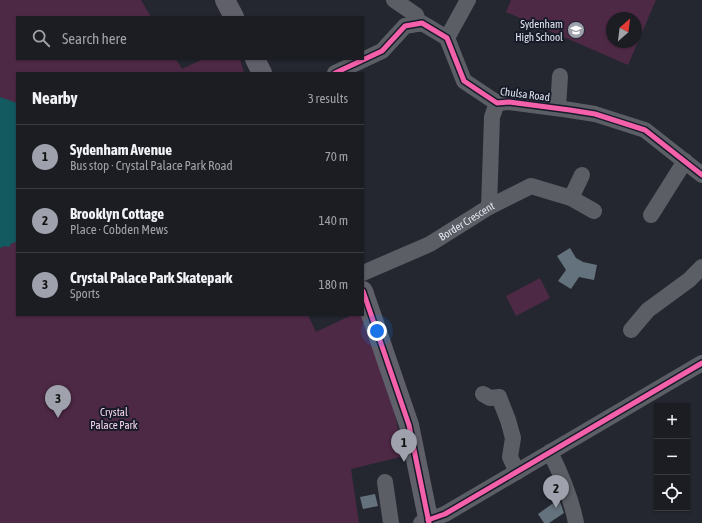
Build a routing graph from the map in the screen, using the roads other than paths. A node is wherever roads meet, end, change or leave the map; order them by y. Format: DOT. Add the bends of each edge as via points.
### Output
graph roads {
  1 [pos="225,0"];
  2 [pos="394,0"];
  3 [pos="467,0"];
  4 [pos="233,16"];
  5 [pos="419,24"];
  6 [pos="447,38"];
  7 [pos="256,60"];
  8 [pos="262,72"];
  9 [pos="337,72"];
  10 [pos="560,76"];
  11 [pos="497,103"];
  12 [pos="558,108"];
  13 [pos="685,160"];
  14 [pos="702,175"];
  15 [pos="582,176"];
  16 [pos="571,198"];
  17 [pos="489,208"];
  18 [pos="594,211"];
  19 [pos="651,215"];
  20 [pos="702,268"];
  21 [pos="364,273"];
  22 [pos="364,294"];
  23 [pos="631,330"];
  24 [pos="702,363"];
  25 [pos="483,394"];
  26 [pos="550,452"];
  27 [pos="517,472"];
  28 [pos="385,482"];
  29 [pos="426,522"];
  30 [pos="391,523"];
  31 [pos="576,523"];
  1 -- 4 [label="main road"];
  2 -- 5 [label="street" via="416,16"];
  3 -- 6 [label="street"];
  5 -- 6 [label="street" via="422,23"];
  5 -- 9 [label="street" via="405,26 382,52"];
  6 -- 11 [label="street, Chulsa Road" via="464,81"];
  7 -- 8 [label="main road"];
  10 -- 12 [label="street"];
  11 -- 12 [label="street, Chulsa Road"];
  11 -- 17 [label="street" via="492,116"];
  12 -- 13 [label="street, Chulsa Road" via="594,114 644,130"];
  13 -- 14 [label="street, Chulsa Road"];
  13 -- 19 [label="street"];
  15 -- 16 [label="street"];
  16 -- 17 [label="street, Border Crescent" via="531,186"];
  16 -- 18 [label="street, Border Crescent"];
  17 -- 21 [label="street, Border Crescent" via="430,244"];
  20 -- 23 [label="street" via="648,310"];
  22 -- 29 [label="main road" via="409,425"];
  24 -- 26 [label="street"];
  25 -- 27 [label="street" via="490,398 499,397 513,438 510,458"];
  26 -- 27 [label="street"];
  26 -- 31 [label="street" via="572,501"];
  27 -- 29 [label="street" via="445,514"];
  28 -- 30 [label="street"];
}
